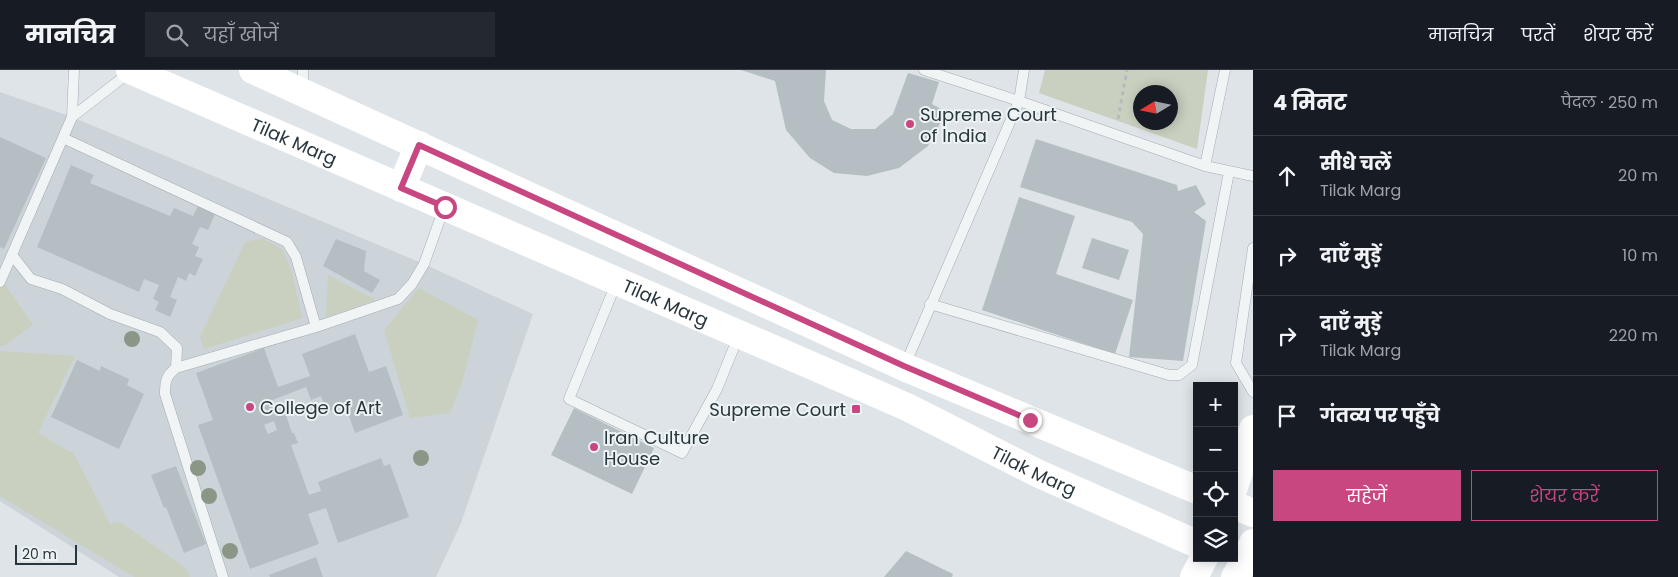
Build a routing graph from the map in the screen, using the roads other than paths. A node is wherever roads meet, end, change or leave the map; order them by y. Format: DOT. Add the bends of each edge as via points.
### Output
graph roads {
  1 [pos="74,70"];
  2 [pos="130,70"];
  3 [pos="253,70"];
  4 [pos="924,70"];
  5 [pos="1024,70"];
  6 [pos="1225,70"];
  7 [pos="303,81"];
  8 [pos="1019,101"];
  9 [pos="72,118"];
  10 [pos="63,138"];
  11 [pos="419,145"];
  12 [pos="1205,166"];
  13 [pos="1229,172"];
  14 [pos="1253,176"];
  15 [pos="401,188"];
  16 [pos="445,207"];
  17 [pos="1253,248"];
  18 [pos="12,255"];
  19 [pos="617,281"];
  20 [pos="0,282"];
  21 [pos="930,304"];
  22 [pos="316,328"];
  23 [pos="740,334"];
  24 [pos="904,366"];
  25 [pos="176,368"];
  26 [pos="1253,392"];
  27 [pos="1253,429"];
  28 [pos="1238,475"];
  29 [pos="1193,488"];
  30 [pos="1238,507"];
  31 [pos="1253,513"];
  32 [pos="1193,542"];
  33 [pos="1202,562"];
  34 [pos="223,577"];
  35 [pos="1194,577"];
  1 -- 9 [label="lane"];
  2 -- 9 [label="lane"];
  2 -- 15 [label="main road, Tilak Marg"];
  3 -- 7 [label="main road"];
  4 -- 8 [label="lane"];
  5 -- 8 [label="lane"];
  6 -- 12 [label="lane"];
  7 -- 11 [label="main road"];
  8 -- 12 [label="lane"];
  8 -- 21 [label="lane"];
  9 -- 10 [label="lane"];
  10 -- 18 [label="lane"];
  10 -- 22 [label="lane" via="288,242 296,257"];
  11 -- 15 [label="main road"];
  11 -- 24 [label="main road"];
  12 -- 13 [label="lane"];
  13 -- 14 [label="lane"];
  13 -- 21 [label="lane" via="1192,364 1179,375 1169,375"];
  15 -- 16 [label="main road, Tilak Marg"];
  16 -- 19 [label="main road, Tilak Marg"];
  16 -- 22 [label="lane" via="424,264 412,284 398,298"];
  17 -- 26 [label="lane" via="1236,362"];
  18 -- 20 [label="lane"];
  18 -- 25 [label="lane" via="31,279 62,289 110,314 160,332 177,348"];
  19 -- 23 [label="main road, Tilak Marg"];
  19 -- 23 [label="lane" via="570,399 682,453 717,389"];
  21 -- 24 [label="lane"];
  22 -- 25 [label="lane"];
  23 -- 32 [label="main road, Tilak Marg" via="907,407 1037,473"];
  24 -- 29 [label="main road"];
  25 -- 34 [label="lane" via="167,374 165,394"];
  27 -- 28 [label="main road"];
  30 -- 31 [label="main road"];
  33 -- 35 [label="main road"];
}
